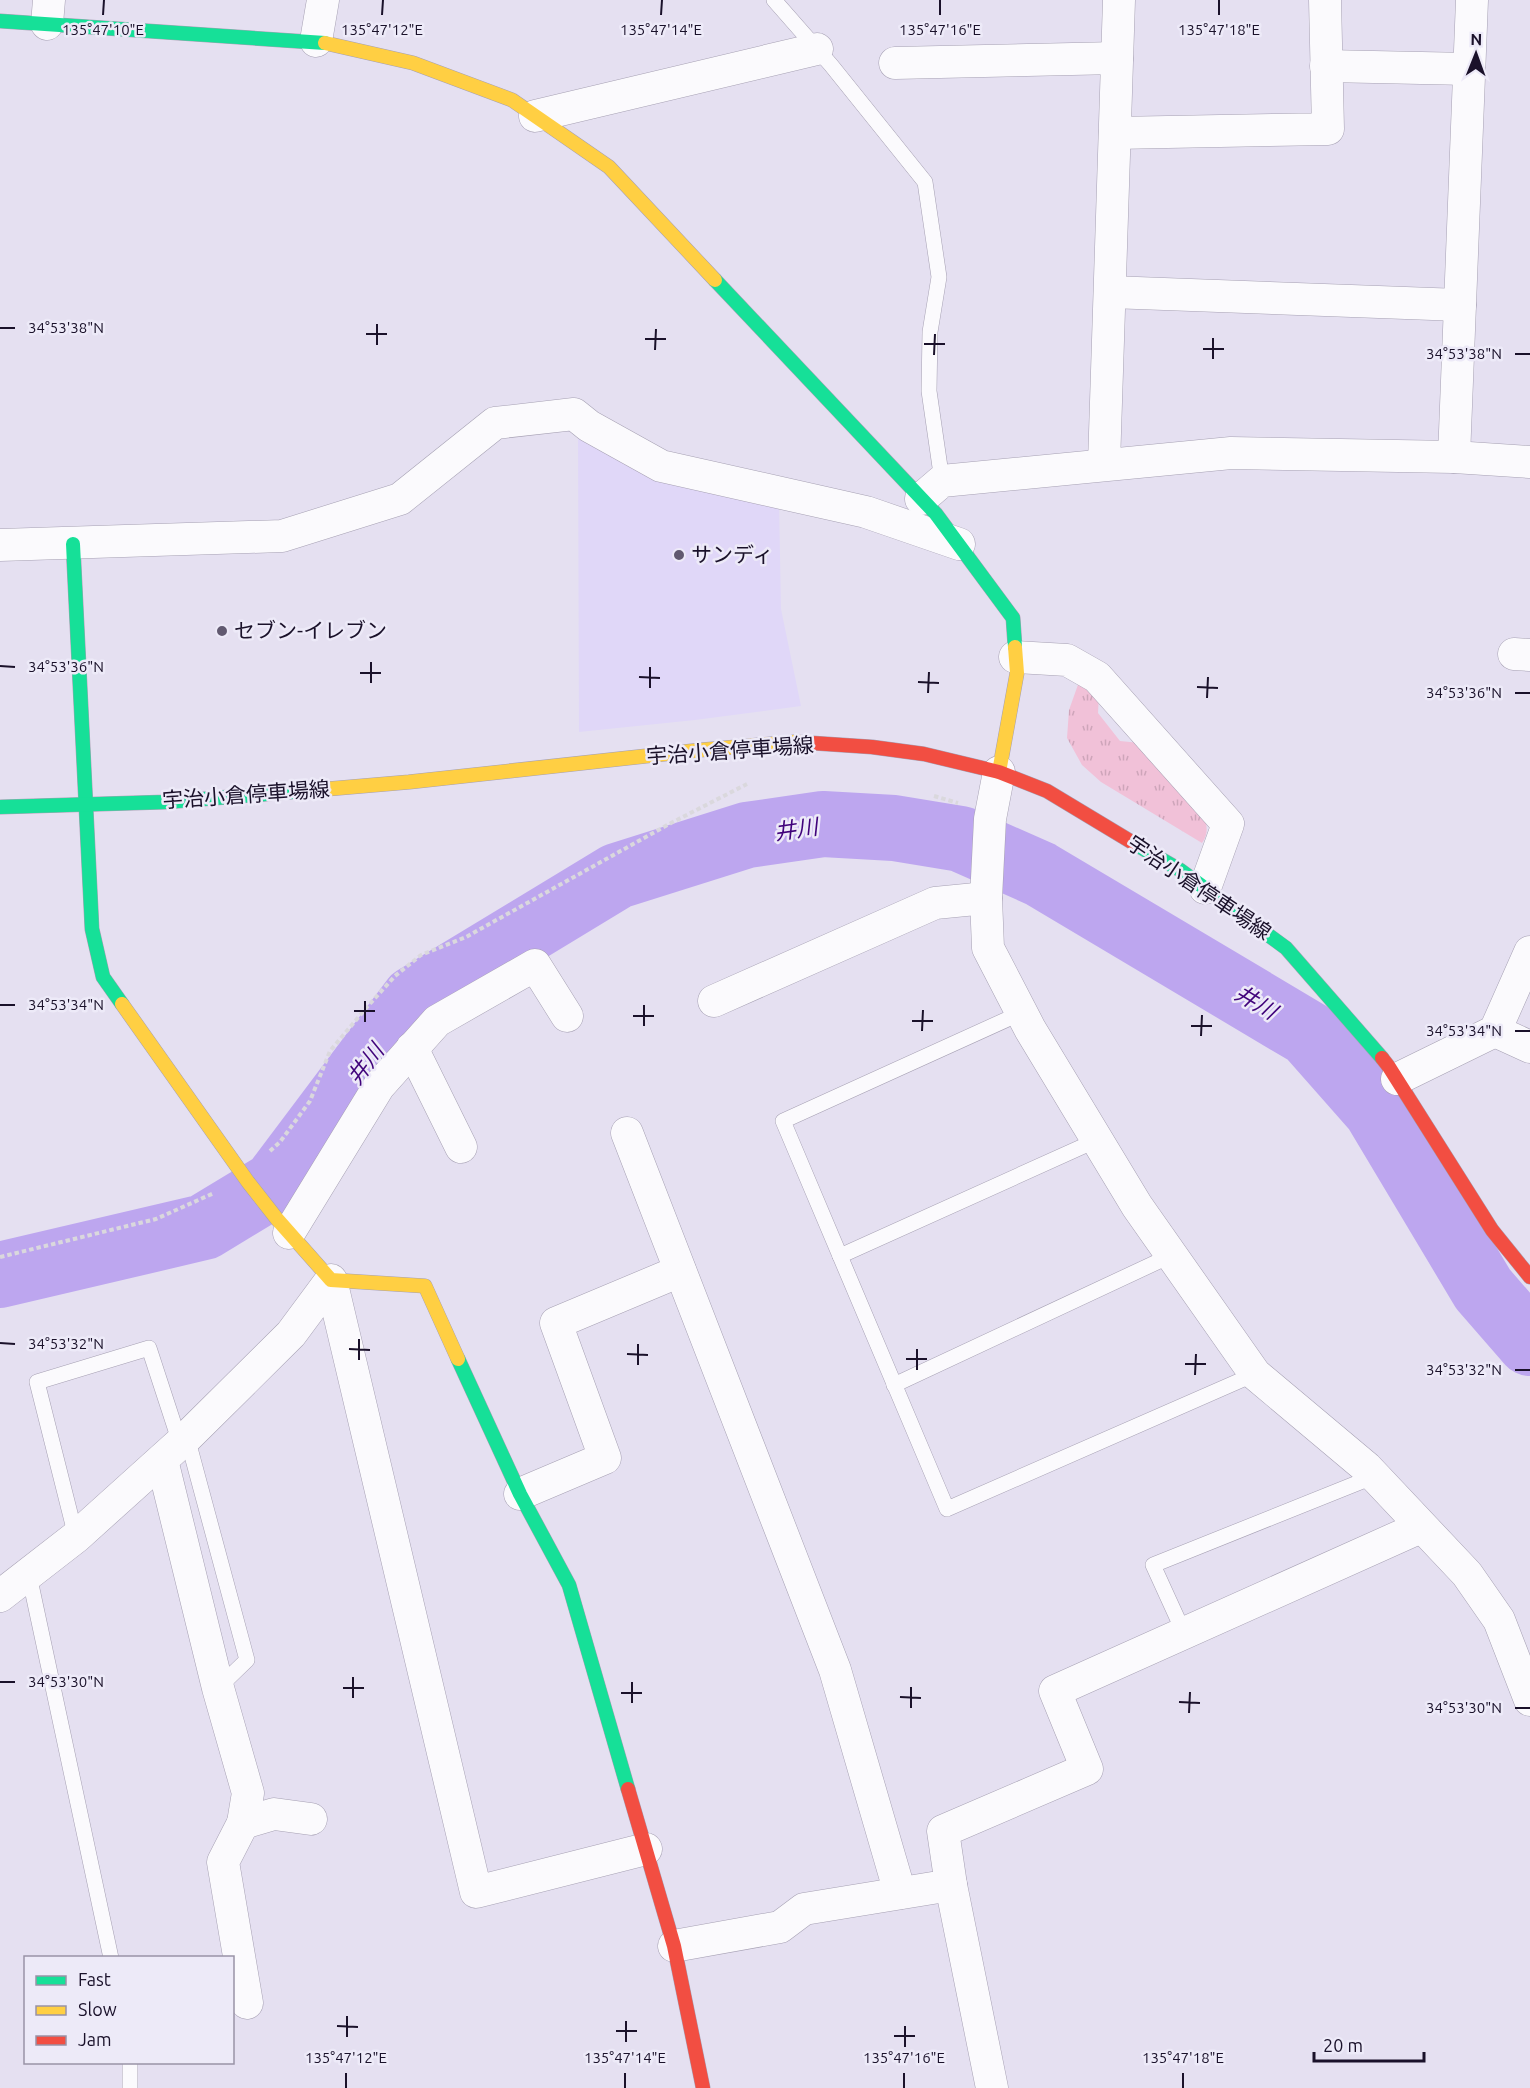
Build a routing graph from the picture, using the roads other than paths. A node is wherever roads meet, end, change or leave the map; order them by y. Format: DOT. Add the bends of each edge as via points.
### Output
graph roads {
  1 [pos="323,0"];
  2 [pos="774,0"];
  3 [pos="1119,0"];
  4 [pos="1325,0"];
  5 [pos="1472,0"];
  6 [pos="48,12"];
  7 [pos="0,21"];
  8 [pos="316,41"];
  9 [pos="817,49"];
  10 [pos="1117,58"];
  11 [pos="895,63"];
  12 [pos="1326,66"];
  13 [pos="1470,69"];
  14 [pos="535,116"];
  15 [pos="1115,133"];
  16 [pos="1110,292"];
  17 [pos="1460,305"];
  18 [pos="1454,457"];
  19 [pos="1530,462"];
  20 [pos="1104,464"];
  21 [pos="931,490"];
  22 [pos="73,544"];
  23 [pos="959,544"];
  24 [pos="0,545"];
  25 [pos="1016,657"];
  26 [pos="999,772"];
  27 [pos="85,805"];
  28 [pos="0,807"];
  29 [pos="987,888"];
  30 [pos="1205,888"];
  31 [pos="1530,952"];
  32 [pos="714,1001"];
  33 [pos="1021,1013"];
  34 [pos="567,1016"];
  35 [pos="1495,1031"];
  36 [pos="1530,1047"];
  37 [pos="412,1048"];
  38 [pos="1397,1079"];
  39 [pos="627,1132"];
  40 [pos="1097,1140"];
  41 [pos="461,1147"];
  42 [pos="283,1226"];
  43 [pos="1172,1255"];
  44 [pos="840,1256"];
  45 [pos="680,1271"];
  46 [pos="1530,1277"];
  47 [pos="331,1280"];
  48 [pos="1255,1374"];
  49 [pos="894,1385"];
  50 [pos="176,1447"];
  51 [pos="1375,1476"];
  52 [pos="520,1494"];
  53 [pos="1421,1527"];
  54 [pos="76,1537"];
  55 [pos="29,1575"];
  56 [pos="0,1596"];
  57 [pos="1184,1633"];
  58 [pos="1530,1700"];
  59 [pos="311,1819"];
  60 [pos="243,1823"];
  61 [pos="646,1849"];
  62 [pos="951,1885"];
  63 [pos="900,1893"];
  64 [pos="674,1946"];
  65 [pos="111,1956"];
  66 [pos="247,2003"];
  67 [pos="130,2064"];
  68 [pos="130,2088"];
  69 [pos="703,2088"];
  70 [pos="992,2088"];
  1 -- 8 [label="street"];
  2 -- 9 [label="lane"];
  3 -- 10 [label="street"];
  4 -- 12 [label="street"];
  5 -- 13 [label="street"];
  6 -- 7 [label="street"];
  6 -- 8 [label="street"];
  8 -- 14 [label="street" via="413,63 512,100"];
  9 -- 14 [label="street"];
  9 -- 21 [label="lane" via="925,182 939,277 930,332"];
  10 -- 11 [label="street"];
  10 -- 15 [label="street"];
  12 -- 13 [label="street"];
  12 -- 15 [label="street" via="1328,129"];
  13 -- 17 [label="street"];
  14 -- 21 [label="street" via="609,167"];
  15 -- 16 [label="street"];
  16 -- 17 [label="street"];
  16 -- 20 [label="street"];
  17 -- 18 [label="street"];
  18 -- 19 [label="street"];
  18 -- 20 [label="street" via="1231,453"];
  20 -- 21 [label="street"];
  21 -- 23 [label="street" via="936,514"];
  22 -- 23 [label="street" via="282,536 400,499 495,423 574,414 661,466 866,512"];
  22 -- 24 [label="street"];
  22 -- 27 [label="street"];
  23 -- 25 [label="street" via="1013,618"];
  25 -- 26 [label="street" via="1017,673"];
  25 -- 30 [label="street" via="1067,660 1097,677 1228,824"];
  26 -- 27 [label="street, 宇治小倉停車場線" via="924,754 794,742 409,782"];
  26 -- 29 [label="street" via="990,819"];
  26 -- 30 [label="street, 宇治小倉停車場線" via="1047,791"];
  27 -- 28 [label="street, 宇治小倉停車場線"];
  27 -- 42 [label="street" via="92,929 103,977"];
  29 -- 32 [label="street" via="935,903"];
  29 -- 33 [label="street" via="988,948"];
  30 -- 38 [label="street, 宇治小倉停車場線" via="1287,948"];
  31 -- 35 [label="street"];
  33 -- 40 [label="street"];
  33 -- 44 [label="lane" via="783,1121"];
  34 -- 37 [label="street" via="535,965 437,1021"];
  35 -- 36 [label="street"];
  35 -- 38 [label="street"];
  37 -- 41 [label="street"];
  37 -- 42 [label="street" via="379,1086"];
  38 -- 46 [label="street, 宇治小倉停車場線" via="1492,1230"];
  39 -- 45 [label="street"];
  40 -- 43 [label="street"];
  40 -- 44 [label="lane"];
  42 -- 47 [label="street"];
  43 -- 48 [label="street"];
  43 -- 49 [label="lane"];
  44 -- 49 [label="lane"];
  45 -- 52 [label="street" via="556,1323 605,1458"];
  45 -- 63 [label="street" via="835,1670"];
  47 -- 50 [label="street" via="291,1334"];
  47 -- 52 [label="street" via="425,1286"];
  47 -- 61 [label="street" via="476,1892"];
  48 -- 49 [label="lane" via="947,1509"];
  48 -- 51 [label="street"];
  50 -- 54 [label="street"];
  50 -- 54 [label="lane" via="149,1348 37,1382"];
  50 -- 60 [label="street" via="218,1688 248,1793"];
  51 -- 53 [label="street"];
  51 -- 57 [label="lane" via="1153,1565"];
  52 -- 61 [label="street" via="570,1586"];
  53 -- 57 [label="street"];
  53 -- 58 [label="street" via="1467,1574 1499,1620"];
  54 -- 55 [label="street"];
  55 -- 56 [label="street"];
  55 -- 65 [label="lane"];
  57 -- 62 [label="street" via="1055,1691 1087,1769 943,1831"];
  59 -- 60 [label="street" via="274,1814"];
  60 -- 66 [label="street" via="223,1862"];
  61 -- 64 [label="street"];
  62 -- 63 [label="street"];
  62 -- 70 [label="street"];
  63 -- 64 [label="street" via="804,1909 780,1927"];
  64 -- 69 [label="street"];
  67 -- 68 [label="lane"];
}
